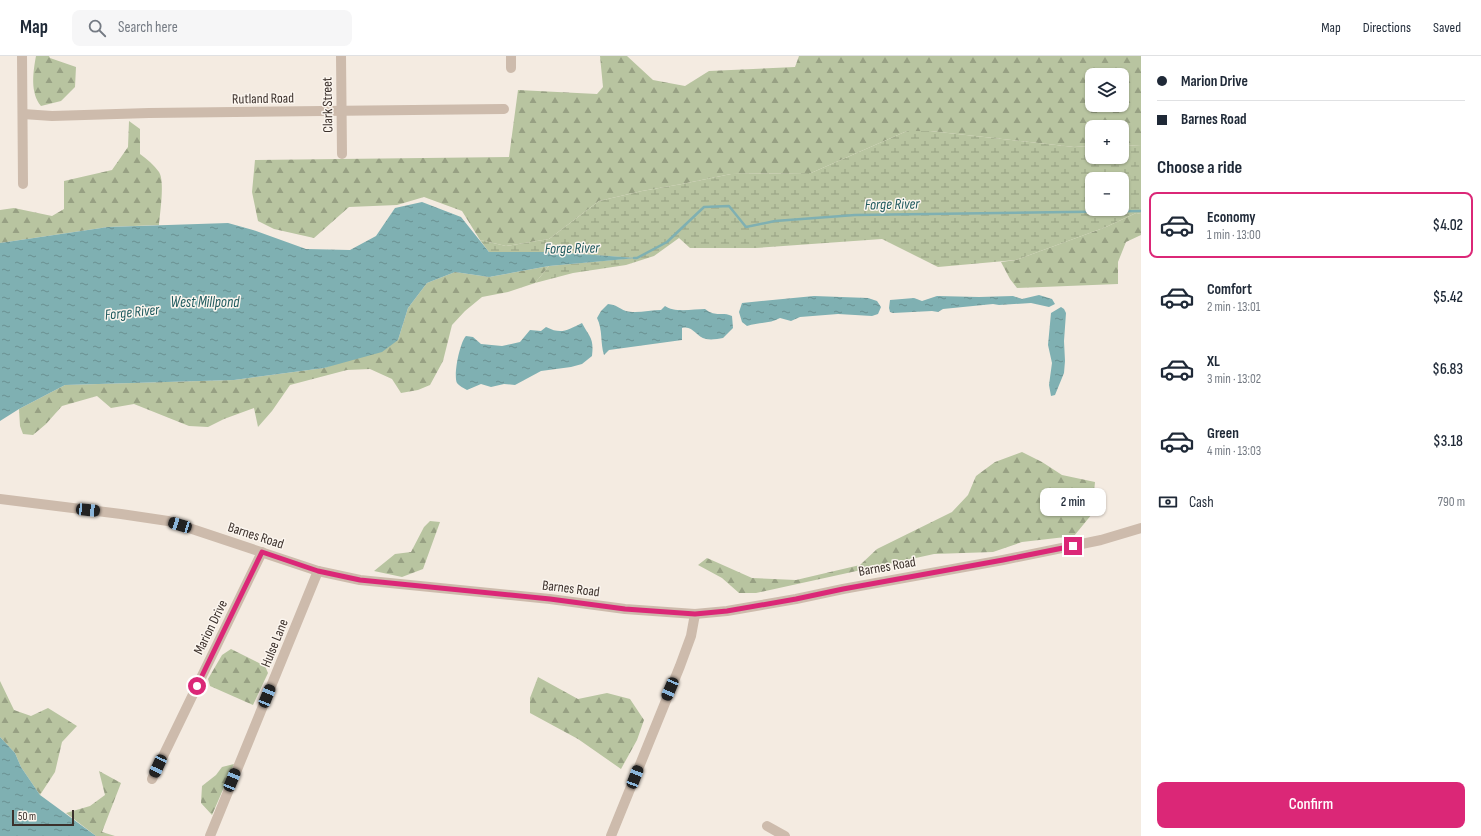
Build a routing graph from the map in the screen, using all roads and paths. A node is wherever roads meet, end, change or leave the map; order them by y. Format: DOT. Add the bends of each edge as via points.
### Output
graph roads {
  1 [pos="22,56"];
  2 [pos="341,56"];
  3 [pos="511,56"];
  4 [pos="511,68"];
  5 [pos="504,109"];
  6 [pos="342,111"];
  7 [pos="23,114"];
  8 [pos="342,154"];
  9 [pos="23,184"];
  10 [pos="0,499"];
  11 [pos="1141,528"];
  12 [pos="262,552"];
  13 [pos="318,571"];
  14 [pos="695,614"];
  15 [pos="152,779"];
  16 [pos="767,826"];
  17 [pos="210,836"];
  18 [pos="612,836"];
  19 [pos="785,836"];
  1 -- 7 [label="street"];
  2 -- 6 [label="street, Clark Street"];
  3 -- 4 [label="street"];
  5 -- 6 [label="street, Rutland Road"];
  6 -- 7 [label="street, Rutland Road" via="52,116"];
  6 -- 8 [label="street, Clark Street"];
  7 -- 9 [label="street"];
  10 -- 12 [label="street, Barnes Road" via="168,521"];
  11 -- 14 [label="street, Barnes Road" via="1101,540 1003,560 796,599"];
  12 -- 13 [label="street, Barnes Road"];
  12 -- 15 [label="street, Marion Drive"];
  13 -- 14 [label="street, Barnes Road" via="394,584"];
  13 -- 17 [label="street, Hulse Lane"];
  14 -- 18 [label="street" via="691,636 680,666"];
  16 -- 19 [label="street"];
}
